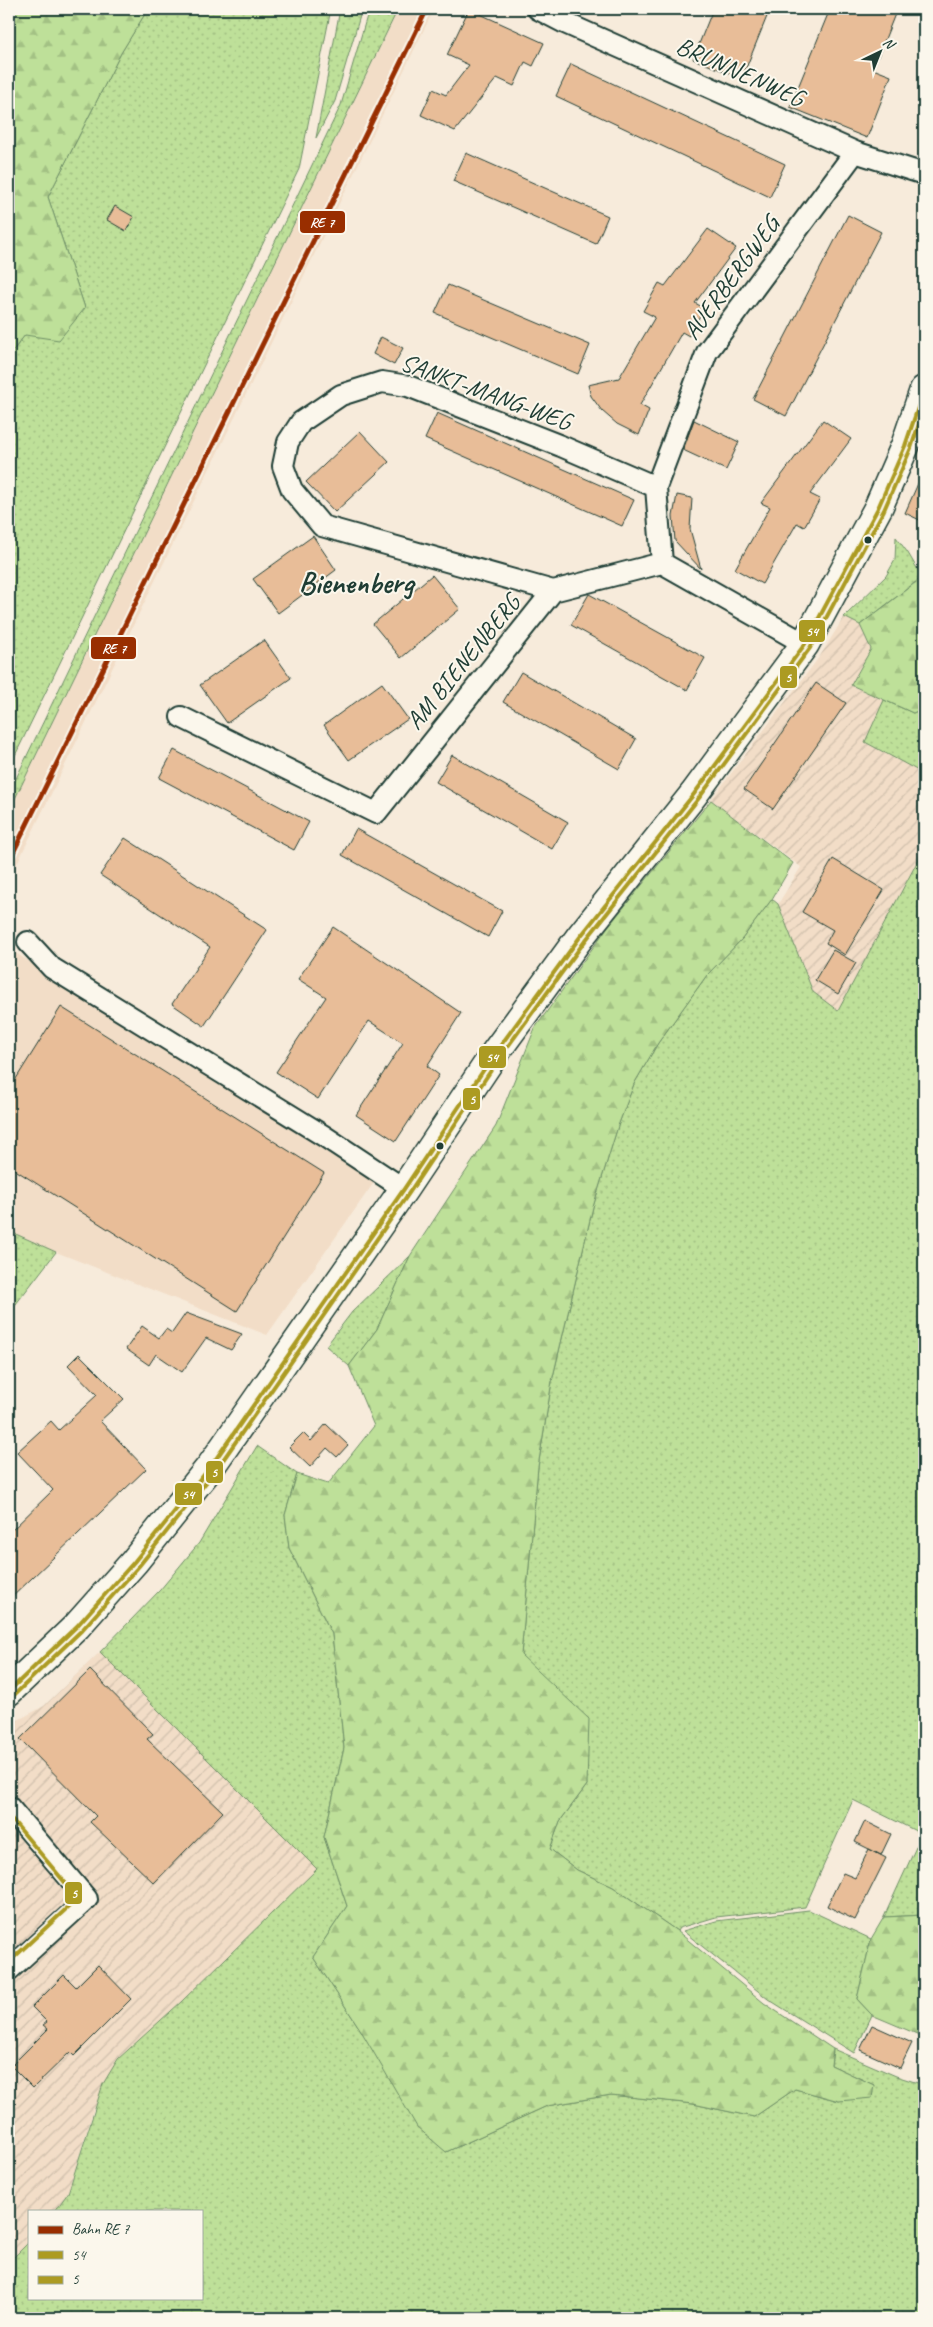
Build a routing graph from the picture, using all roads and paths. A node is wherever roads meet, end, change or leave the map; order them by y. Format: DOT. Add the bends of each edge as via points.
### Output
graph roads {
  1 [pos="538,9"];
  2 [pos="855,152"];
  3 [pos="924,174"];
  4 [pos="924,390"];
  5 [pos="656,487"];
  6 [pos="662,563"];
  7 [pos="553,591"];
  8 [pos="805,644"];
  9 [pos="182,716"];
  10 [pos="28,942"];
  11 [pos="404,1189"];
  12 [pos="9,1691"];
  13 [pos="9,1807"];
  14 [pos="9,1970"];
  1 -- 2 [label="street, BRUNNENWEG"];
  2 -- 3 [label="street, BRUNNENWEG"];
  2 -- 5 [label="street, AUERBERGWEG" via="706,352"];
  4 -- 8 [label="main road" via="905,446 878,508"];
  5 -- 6 [label="street, AUERBERGWEG"];
  5 -- 7 [label="street, SANKT-MANG-WEG" via="408,386 382,382 341,395 301,422 288,442 283,466 292,490 322,526"];
  6 -- 7 [label="street, AM BIENENBERG"];
  6 -- 8 [label="street"];
  7 -- 9 [label="street, AM BIENENBERG" via="376,813"];
  8 -- 11 [label="main road" via="694,794 580,937 495,1053"];
  10 -- 11 [label="street" via="52,968"];
  11 -- 12 [label="main road" via="211,1466 134,1562 77,1626"];
  13 -- 14 [label="street" via="87,1899"];
}
